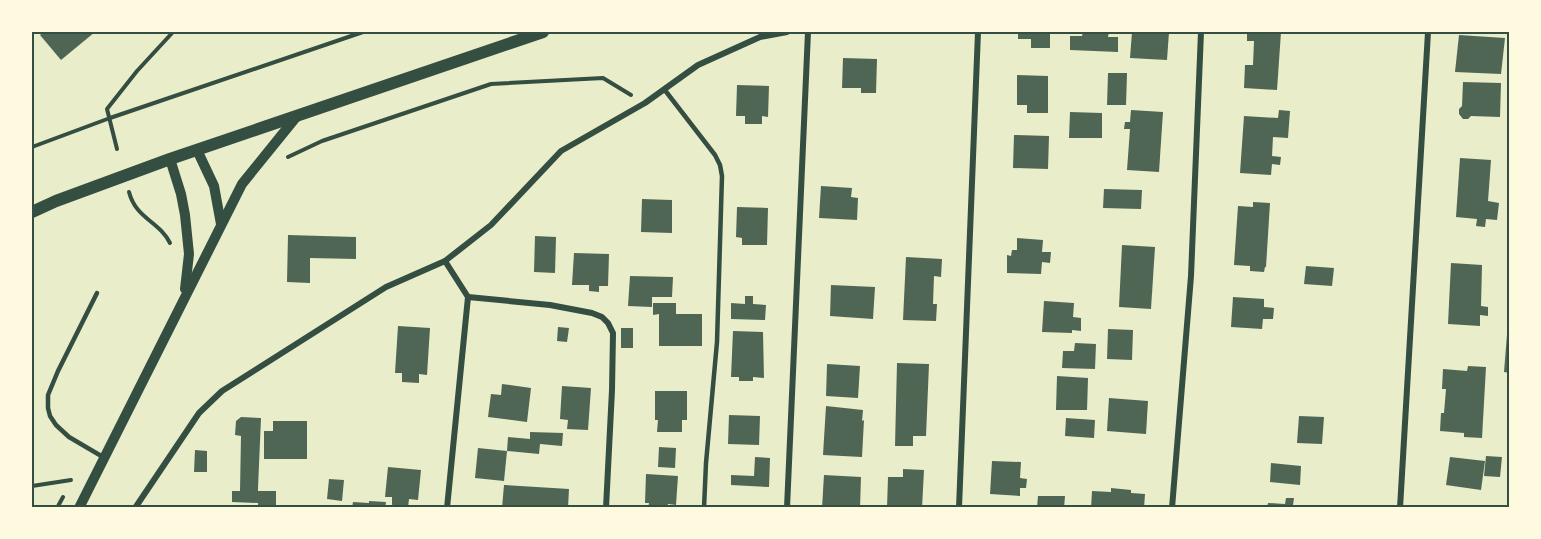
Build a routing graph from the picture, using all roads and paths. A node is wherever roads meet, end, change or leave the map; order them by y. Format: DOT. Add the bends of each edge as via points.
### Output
graph roads {
  1 [pos="173,32"];
  2 [pos="363,32"];
  3 [pos="543,32"];
  4 [pos="787,32"];
  5 [pos="808,32"];
  6 [pos="978,32"];
  7 [pos="1201,32"];
  8 [pos="1428,32"];
  9 [pos="664,89"];
  10 [pos="645,103"];
  11 [pos="297,116"];
  12 [pos="110,118"];
  13 [pos="322,141"];
  14 [pos="32,147"];
  15 [pos="117,149"];
  16 [pos="197,150"];
  17 [pos="170,159"];
  18 [pos="131,202"];
  19 [pos="32,212"];
  20 [pos="221,224"];
  21 [pos="174,251"];
  22 [pos="445,261"];
  23 [pos="97,294"];
  24 [pos="468,297"];
  25 [pos="184,299"];
  26 [pos="104,457"];
  27 [pos="32,486"];
  28 [pos="57,507"];
  29 [pos="79,507"];
  30 [pos="135,507"];
  31 [pos="447,507"];
  32 [pos="606,507"];
  33 [pos="704,507"];
  34 [pos="787,507"];
  35 [pos="959,507"];
  36 [pos="1172,507"];
  37 [pos="1400,507"];
  1 -- 12 [label="path" via="107,109"];
  2 -- 12 [label="path"];
  3 -- 11 [label="main road"];
  4 -- 9 [label="street" via="760,37 698,65"];
  5 -- 34 [label="street"];
  6 -- 35 [label="street"];
  7 -- 36 [label="street" via="1191,276"];
  8 -- 37 [label="street"];
  9 -- 10 [label="street"];
  9 -- 33 [label="lane" via="715,155 722,176 717,342"];
  10 -- 13 [label="path" via="603,78 491,84"];
  10 -- 22 [label="street" via="561,151 491,225"];
  11 -- 16 [label="main road"];
  11 -- 20 [label="street" via="242,184"];
  12 -- 14 [label="path"];
  12 -- 15 [label="path"];
  16 -- 17 [label="main road"];
  16 -- 20 [label="street" via="214,186"];
  17 -- 19 [label="main road"];
  17 -- 25 [label="street" via="181,194 188,244"];
  18 -- 21 [label="path" via="165,234"];
  20 -- 25 [label="street"];
  22 -- 24 [label="street"];
  22 -- 30 [label="street" via="386,287 222,391 199,413"];
  23 -- 26 [label="lane" via="58,371 48,395 48,408 56,425 69,437"];
  24 -- 31 [label="street"];
  24 -- 32 [label="street" via="550,305 592,313 608,323 613,333"];
  25 -- 26 [label="street"];
  26 -- 29 [label="street"];
  27 -- 28 [label="path" via="71,480"];
}
